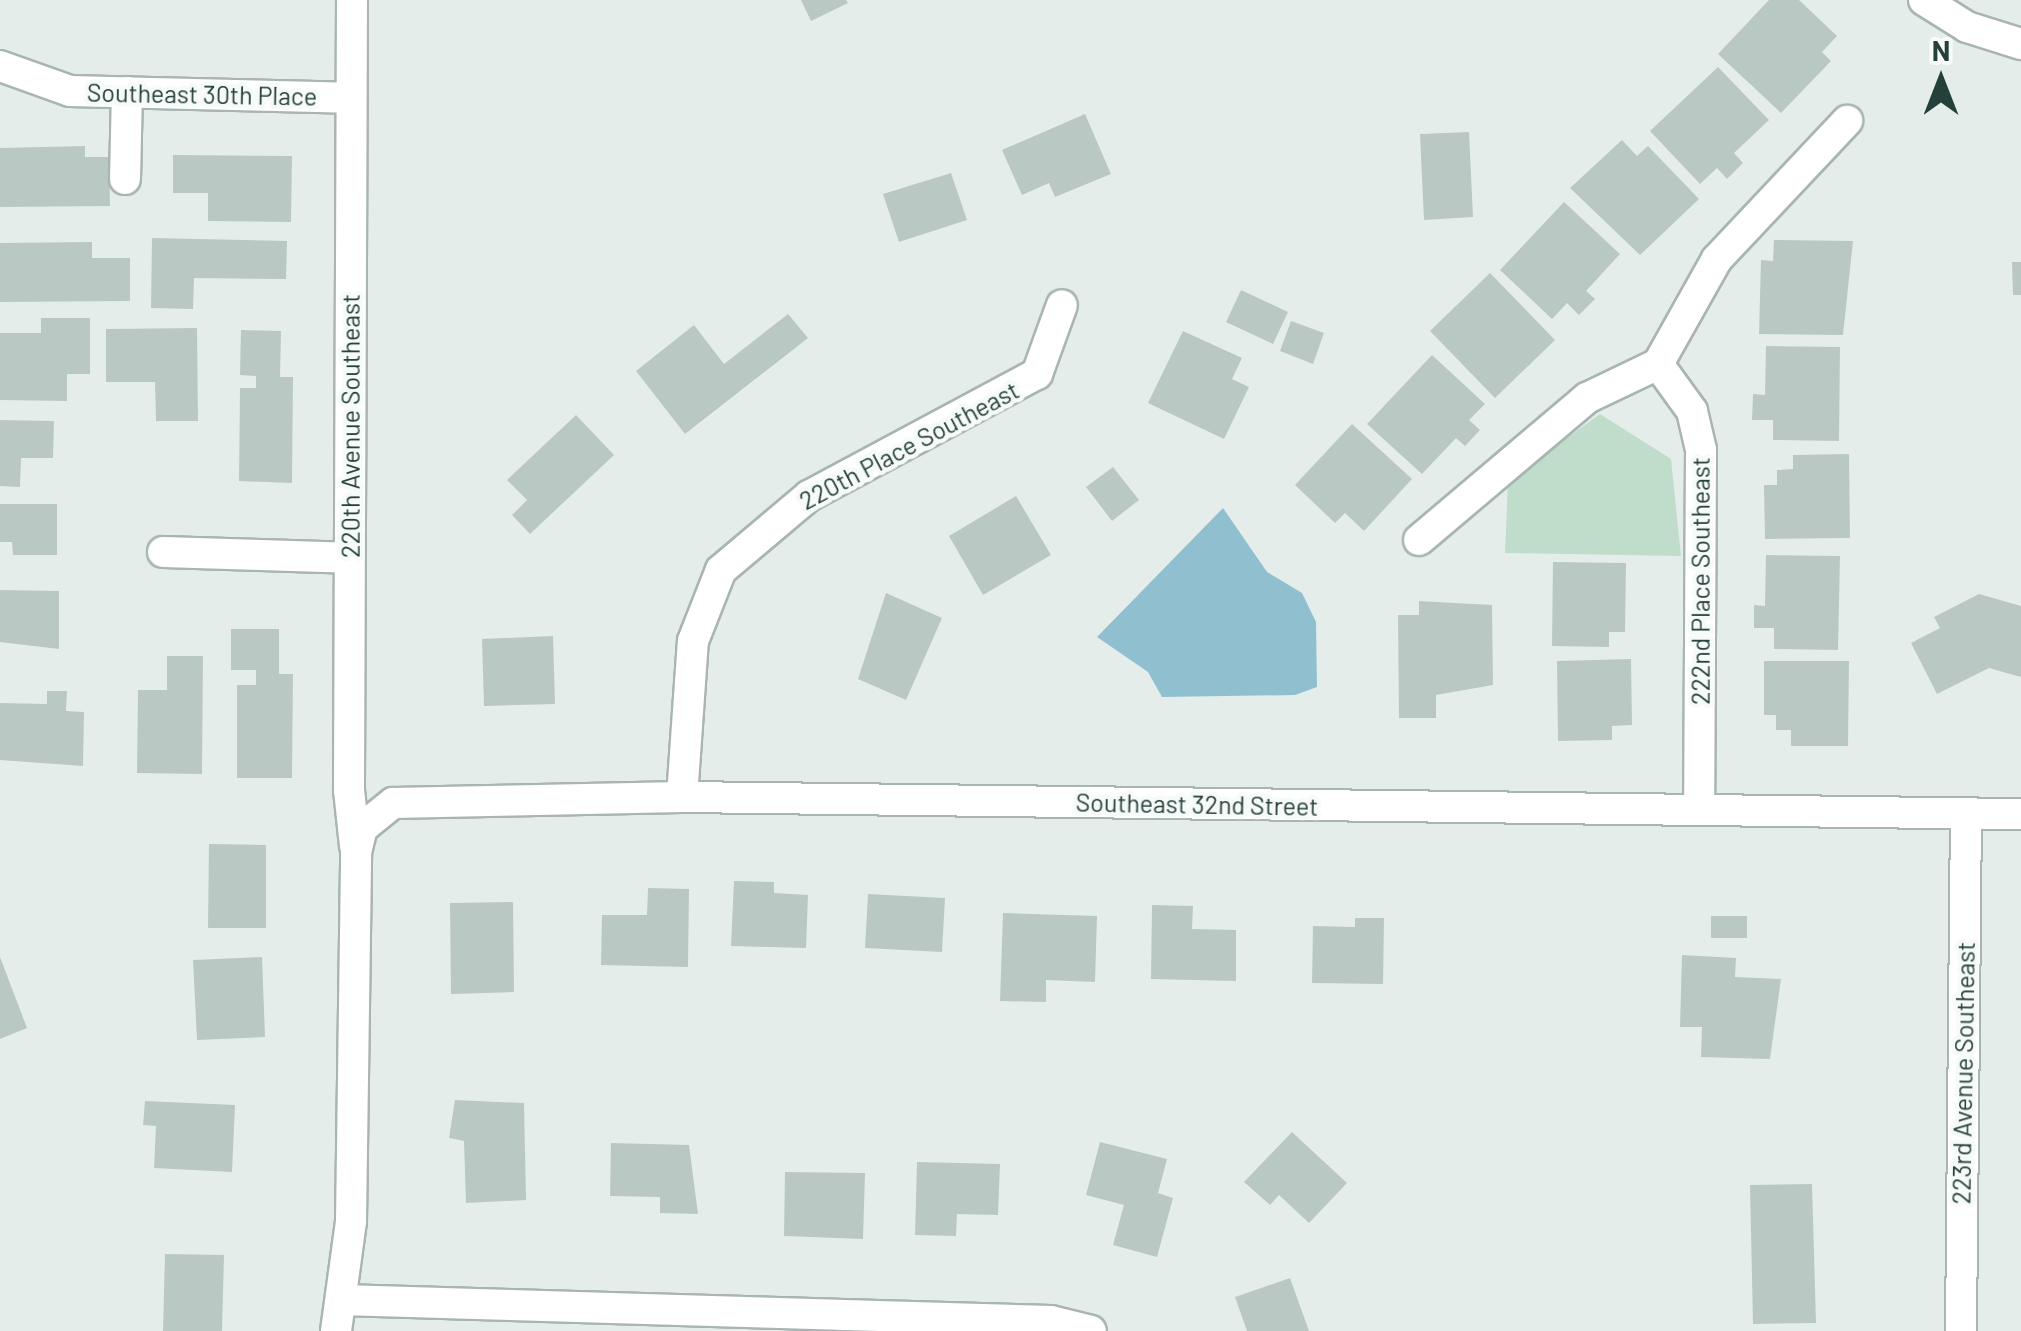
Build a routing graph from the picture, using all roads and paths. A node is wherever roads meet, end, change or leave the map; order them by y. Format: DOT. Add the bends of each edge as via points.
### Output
graph roads {
  1 [pos="352,0"];
  2 [pos="1924,0"];
  3 [pos="2021,44"];
  4 [pos="0,66"];
  5 [pos="127,92"];
  6 [pos="348,98"];
  7 [pos="1847,121"];
  8 [pos="125,178"];
  9 [pos="1062,305"];
  10 [pos="1658,364"];
  11 [pos="1419,540"];
  12 [pos="163,552"];
  13 [pos="349,558"];
  14 [pos="682,797"];
  15 [pos="1699,810"];
  16 [pos="376,813"];
  17 [pos="1966,814"];
  18 [pos="2021,814"];
  19 [pos="356,852"];
  20 [pos="342,1300"];
  21 [pos="336,1331"];
  22 [pos="1090,1331"];
  23 [pos="1960,1331"];
  1 -- 6 [label="street, 220th Avenue Southeast"];
  2 -- 3 [label="street" via="1967,27"];
  4 -- 5 [label="street, Southeast 30th Place" via="70,91"];
  5 -- 6 [label="street, Southeast 30th Place"];
  5 -- 8 [label="street"];
  6 -- 13 [label="street, 220th Avenue Southeast"];
  7 -- 10 [label="street" via="1718,259"];
  9 -- 14 [label="street, 220th Place Southeast" via="1037,374 809,496 721,570 703,599 694,641"];
  10 -- 11 [label="street" via="1588,398"];
  10 -- 15 [label="street, 222nd Place Southeast" via="1692,411 1702,450"];
  12 -- 13 [label="street"];
  13 -- 19 [label="street, 220th Avenue Southeast"];
  14 -- 15 [label="street, Southeast 32nd Street"];
  14 -- 16 [label="street, Southeast 32nd Street" via="423,798"];
  15 -- 17 [label="street, Southeast 32nd Street"];
  16 -- 19 [label="street, 220th Avenue Southeast"];
  17 -- 18 [label="street, Southeast 32nd Street"];
  17 -- 23 [label="street, 223rd Avenue Southeast"];
  19 -- 20 [label="street, 220th Avenue Southeast" via="351,1221"];
  20 -- 21 [label="street, 220th Avenue Southeast"];
  20 -- 22 [label="street" via="1051,1321"];
}
